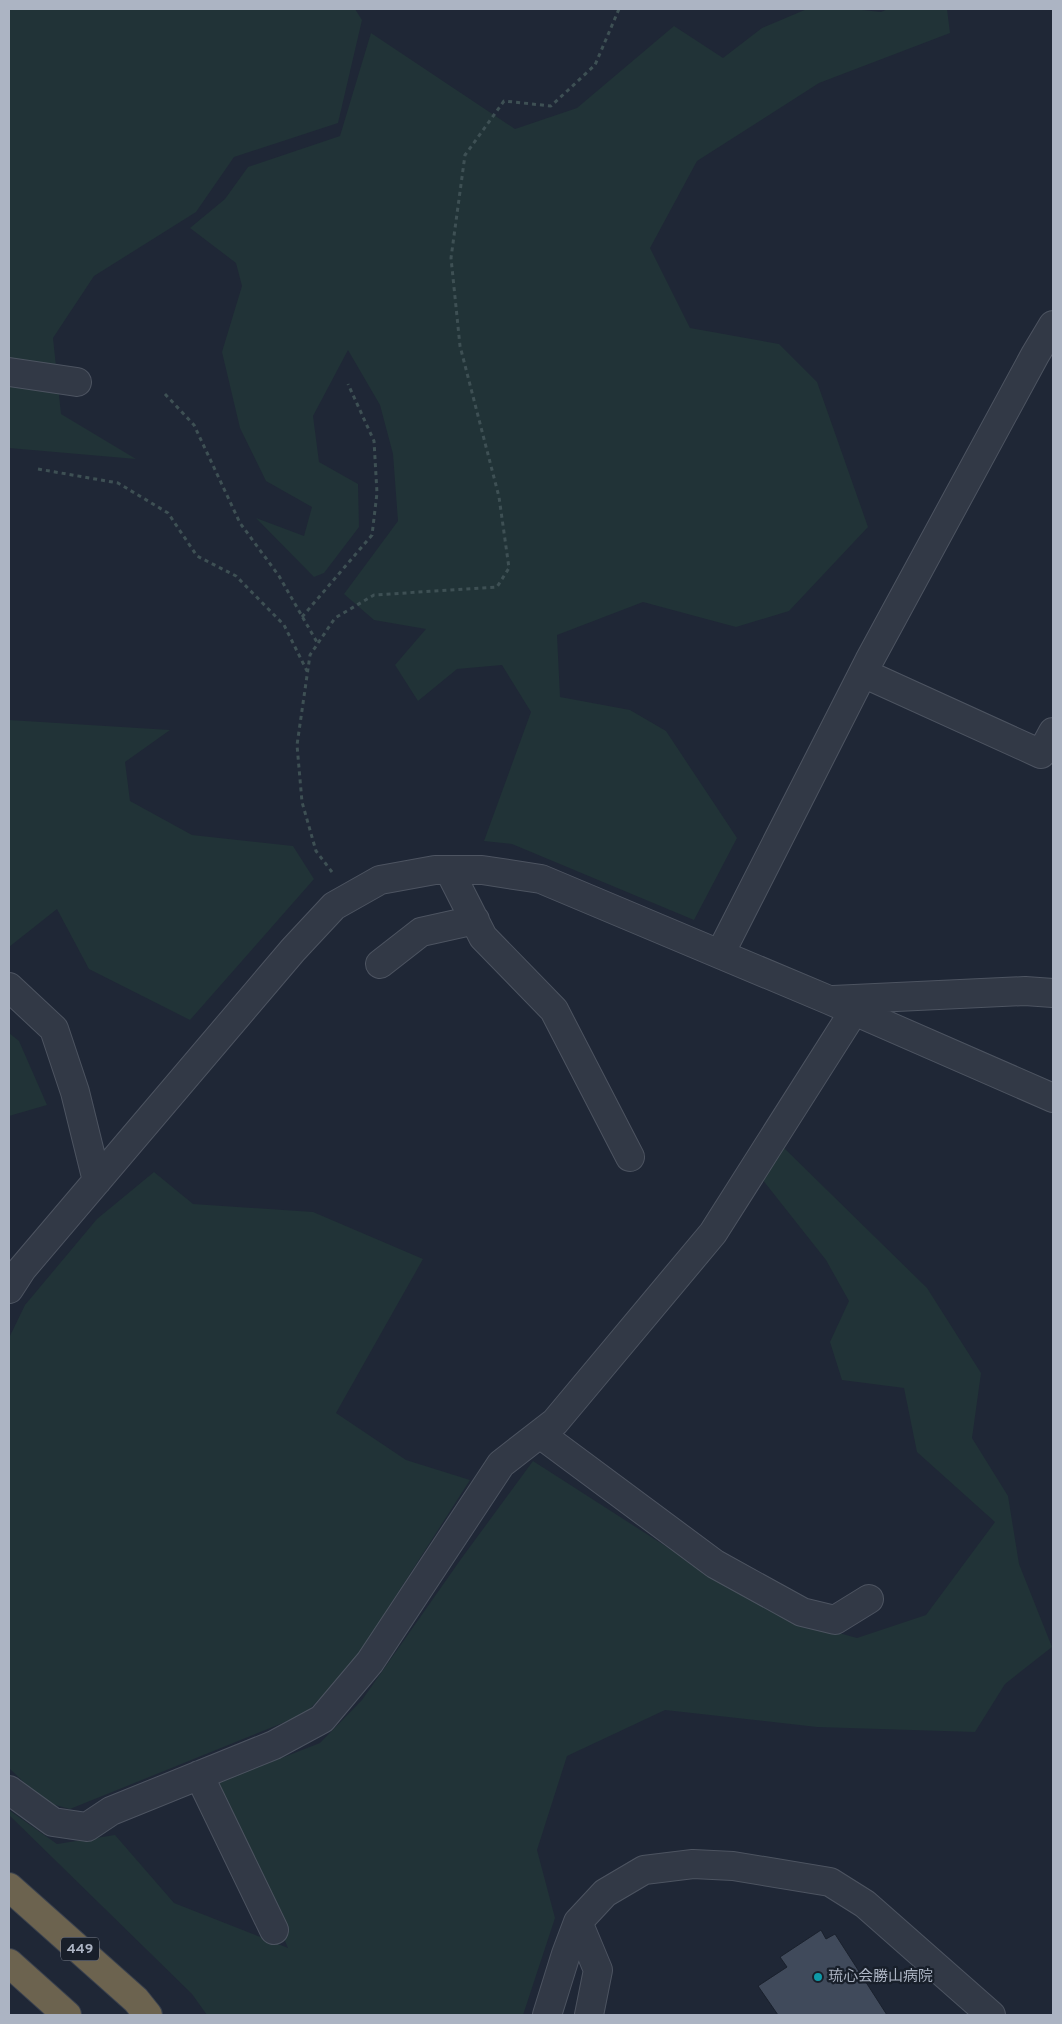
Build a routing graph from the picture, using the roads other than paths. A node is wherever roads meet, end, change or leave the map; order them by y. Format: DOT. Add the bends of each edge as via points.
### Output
graph roads {
  1 [pos="1053,325"];
  2 [pos="1044,360"];
  3 [pos="9,372"];
  4 [pos="76,382"];
  5 [pos="863,673"];
  6 [pos="1049,748"];
  7 [pos="449,870"];
  8 [pos="475,920"];
  9 [pos="720,954"];
  10 [pos="380,964"];
  11 [pos="9,987"];
  12 [pos="1053,993"];
  13 [pos="829,1000"];
  14 [pos="854,1011"];
  15 [pos="1053,1098"];
  16 [pos="630,1157"];
  17 [pos="97,1181"];
  18 [pos="9,1289"];
  19 [pos="540,1434"];
  20 [pos="869,1599"];
  21 [pos="199,1775"];
  22 [pos="9,1790"];
  23 [pos="9,1887"];
  24 [pos="578,1922"];
  25 [pos="274,1930"];
  26 [pos="9,1963"];
  27 [pos="66,2015"];
  28 [pos="148,2015"];
  29 [pos="547,2015"];
  30 [pos="589,2015"];
  31 [pos="991,2015"];
  1 -- 2 [label="street"];
  2 -- 5 [label="street"];
  3 -- 4 [label="street"];
  5 -- 6 [label="street"];
  5 -- 9 [label="street"];
  7 -- 8 [label="street"];
  7 -- 9 [label="street" via="482,870 541,879"];
  7 -- 17 [label="street" via="380,880 334,906"];
  8 -- 10 [label="street" via="421,932"];
  8 -- 16 [label="street" via="483,937 554,1010"];
  9 -- 13 [label="street"];
  11 -- 17 [label="street" via="54,1029 75,1092"];
  12 -- 13 [label="street" via="1024,991"];
  13 -- 14 [label="street"];
  14 -- 15 [label="street"];
  14 -- 19 [label="street" via="713,1233 555,1422"];
  17 -- 18 [label="street" via="22,1269"];
  19 -- 20 [label="street" via="715,1564 802,1612 835,1620"];
  19 -- 21 [label="street" via="501,1464 370,1662 322,1720 274,1745"];
  21 -- 22 [label="street" via="111,1811 87,1827 53,1822"];
  21 -- 25 [label="street"];
  23 -- 28 [label="highway, 449" via="136,2000"];
  24 -- 29 [label="street"];
  24 -- 30 [label="street" via="598,1970"];
  24 -- 31 [label="street" via="605,1894 644,1870 693,1864 733,1866 830,1882 865,1904"];
  26 -- 27 [label="highway"];
}
